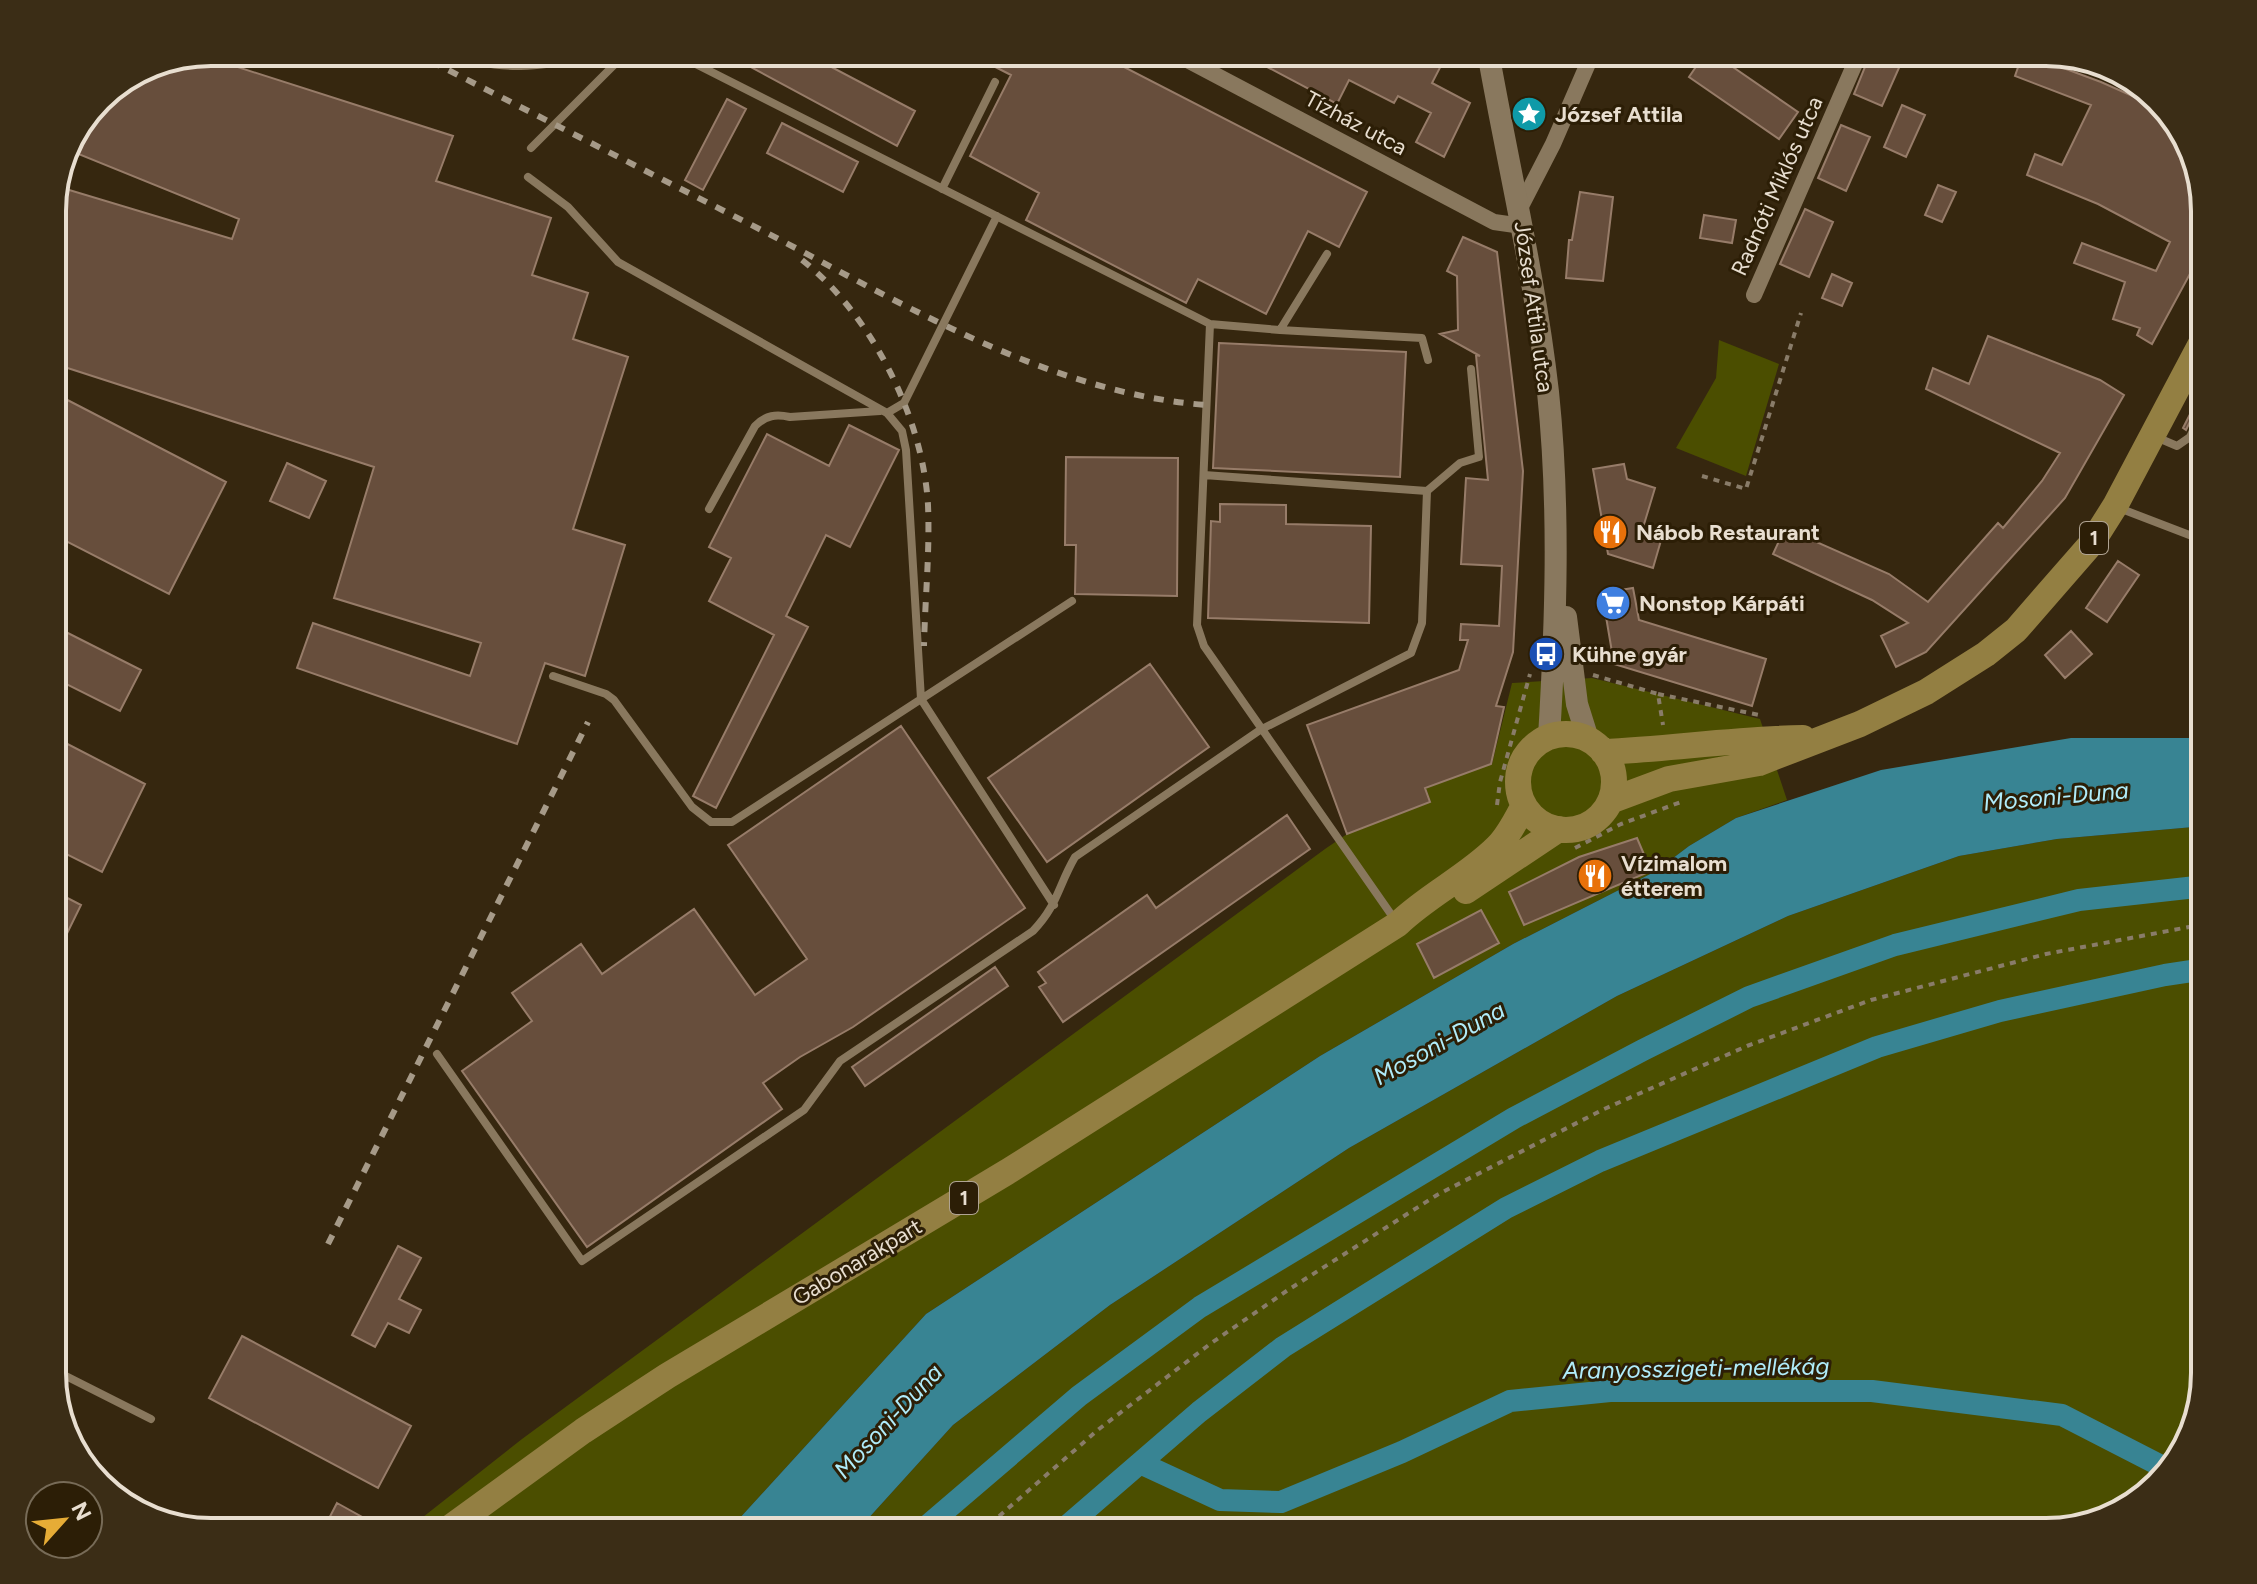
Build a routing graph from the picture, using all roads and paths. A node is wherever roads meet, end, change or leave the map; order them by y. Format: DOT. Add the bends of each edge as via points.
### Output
graph roads {
  1 [pos="610,66"];
  2 [pos="700,66"];
  3 [pos="1199,66"];
  4 [pos="1491,66"];
  5 [pos="1587,66"];
  6 [pos="1854,66"];
  7 [pos="995,82"];
  8 [pos="531,148"];
  9 [pos="528,177"];
  10 [pos="942,189"];
  11 [pos="997,216"];
  12 [pos="1521,217"];
  13 [pos="1327,254"];
  14 [pos="1754,295"];
  15 [pos="1801,313"];
  16 [pos="1210,324"];
  17 [pos="1280,330"];
  18 [pos="1428,360"];
  19 [pos="2191,362"];
  20 [pos="1471,369"];
  21 [pos="883,412"];
  22 [pos="2151,435"];
  23 [pos="2190,437"];
  24 [pos="1204,475"];
  25 [pos="1702,476"];
  26 [pos="1427,491"];
  27 [pos="2115,506"];
  28 [pos="709,509"];
  29 [pos="2191,536"];
  30 [pos="1072,601"];
  31 [pos="1562,668"];
  32 [pos="553,676"];
  33 [pos="1658,694"];
  34 [pos="921,699"];
  35 [pos="1772,718"];
  36 [pos="1260,730"];
  37 [pos="1549,737"];
  38 [pos="1819,738"];
  39 [pos="1596,745"];
  40 [pos="1668,749"];
  41 [pos="1610,801"];
  42 [pos="1524,805"];
  43 [pos="1559,829"];
  44 [pos="1509,832"];
  45 [pos="1054,905"];
  46 [pos="1398,924"];
  47 [pos="2191,927"];
  48 [pos="437,1054"];
  49 [pos="66,1376"];
  50 [pos="151,1419"];
  51 [pos="463,1518"];
  52 [pos="997,1518"];
  1 -- 8 [label="lane"];
  2 -- 10 [label="lane"];
  3 -- 12 [label="street, Tízház utca" via="1494,222"];
  4 -- 12 [label="street, József Attila utca"];
  5 -- 12 [label="street"];
  6 -- 14 [label="street, Radnóti Miklós utca"];
  7 -- 10 [label="lane"];
  9 -- 21 [label="lane" via="568,207 618,262"];
  10 -- 11 [label="lane"];
  11 -- 16 [label="lane"];
  11 -- 21 [label="lane" via="904,403"];
  12 -- 31 [label="street, József Attila utca" via="1548,392"];
  13 -- 17 [label="lane"];
  15 -- 25 [label="path" via="1746,489"];
  16 -- 17 [label="lane"];
  16 -- 24 [label="lane"];
  17 -- 18 [label="lane" via="1422,338"];
  19 -- 22 [label="main road, 1"];
  20 -- 26 [label="lane" via="1479,457 1460,463"];
  21 -- 28 [label="lane" via="762,419"];
  21 -- 34 [label="lane" via="902,431 906,450"];
  22 -- 23 [label="lane" via="2177,446"];
  22 -- 27 [label="main road, 1"];
  24 -- 26 [label="lane"];
  24 -- 36 [label="lane" via="1197,625 1204,646"];
  26 -- 36 [label="lane" via="1422,623 1411,653"];
  27 -- 29 [label="lane"];
  27 -- 38 [label="main road, 1" via="2043,601 1986,654 1900,706"];
  30 -- 34 [label="lane"];
  31 -- 33 [label="path"];
  31 -- 37 [label="street, József Attila utca"];
  31 -- 39 [label="street, József Attila utca"];
  31 -- 44 [label="path" via="1532,666 1495,816"];
  32 -- 34 [label="lane" via="614,700 692,807 711,822 732,822"];
  33 -- 35 [label="path"];
  33 -- 40 [label="path"];
  34 -- 45 [label="lane"];
  36 -- 45 [label="lane" via="1075,857"];
  36 -- 46 [label="lane"];
  37 -- 39 [label="main road, 1" via="1569,734"];
  37 -- 42 [label="main road" via="1530,750 1520,769"];
  38 -- 40 [label="main road, 1"];
  38 -- 41 [label="main road, 1" via="1676,791"];
  39 -- 40 [label="main road, 1"];
  39 -- 41 [label="main road" via="1612,770"];
  41 -- 43 [label="main road, 1" via="1589,824"];
  42 -- 43 [label="main road" via="1542,823"];
  42 -- 44 [label="main road, 1"];
  43 -- 46 [label="main road, 1" via="1464,893"];
  44 -- 46 [label="main road, 1" via="1475,867"];
  45 -- 48 [label="lane" via="1033,931 840,1061 804,1110 582,1261"];
  46 -- 51 [label="main road, Gabonarakpart / 1" via="1007,1172 667,1376"];
  47 -- 52 [label="path" via="2046,954 1871,1000 1747,1046 1602,1110 1437,1195 1275,1299 1099,1429"];
  49 -- 50 [label="lane"];
}
